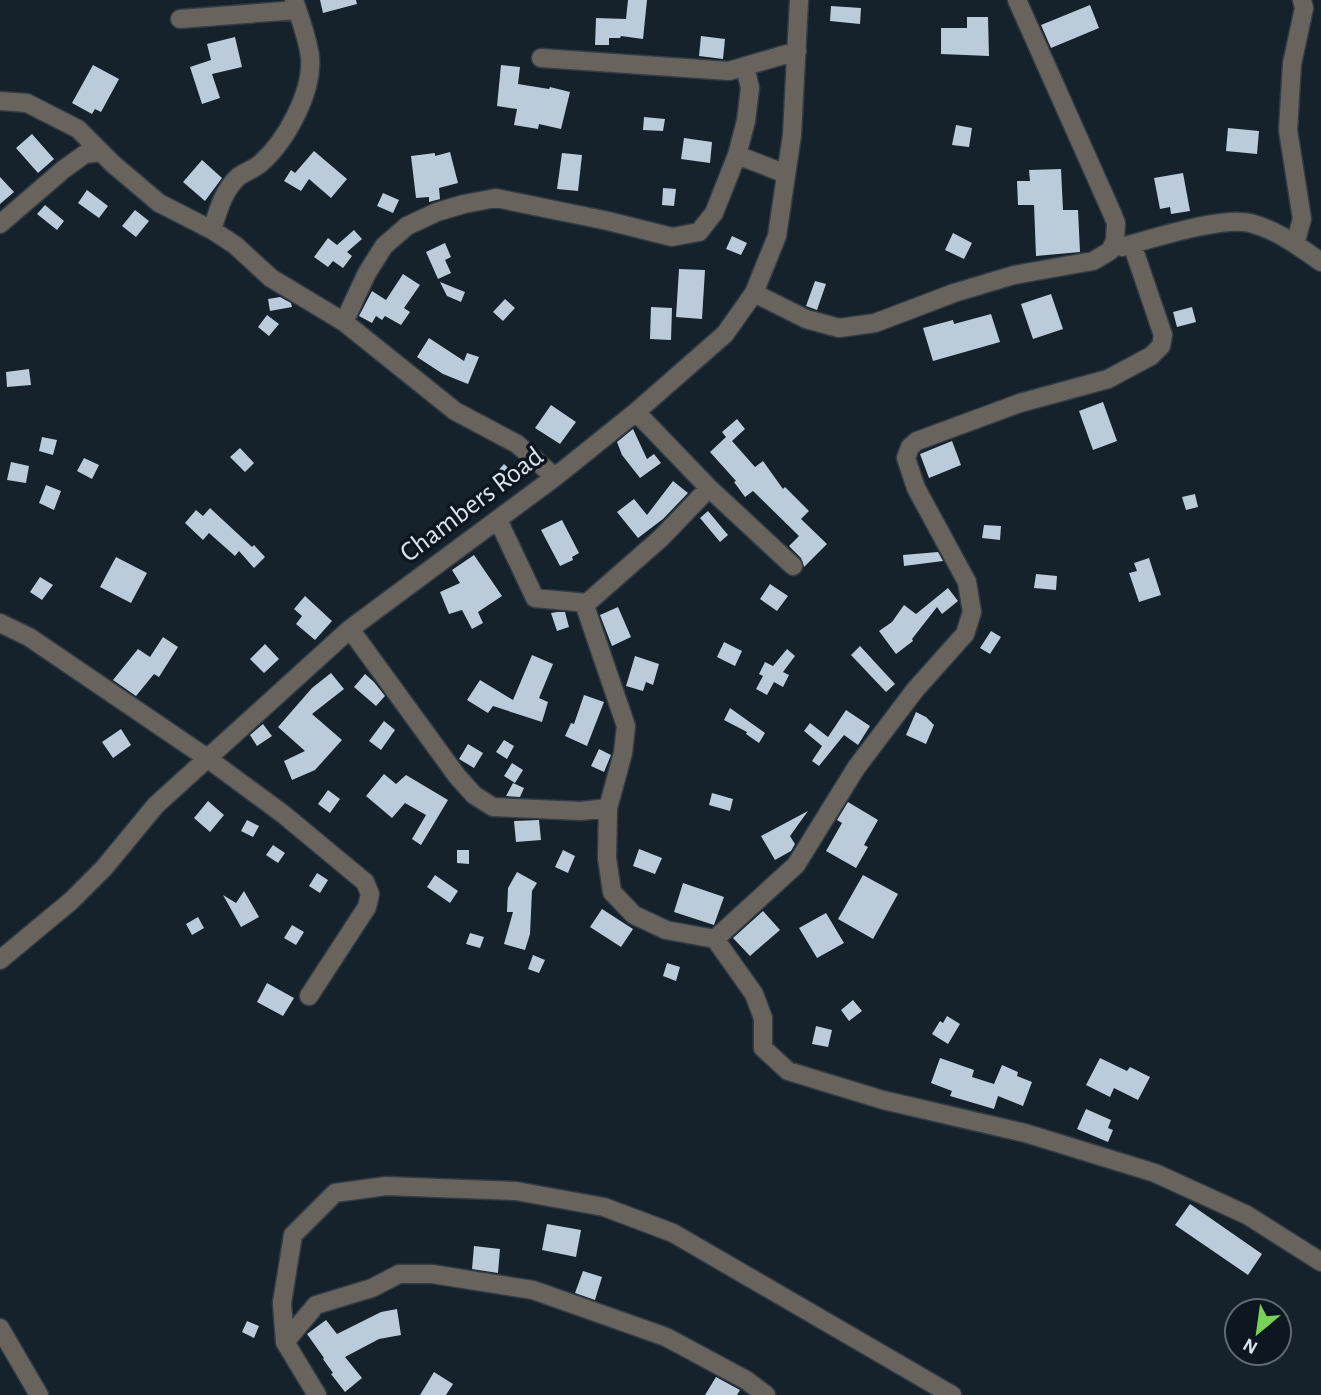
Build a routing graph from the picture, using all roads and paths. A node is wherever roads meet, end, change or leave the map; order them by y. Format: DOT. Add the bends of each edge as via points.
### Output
graph roads {
  1 [pos="799,0"];
  2 [pos="1017,0"];
  3 [pos="1302,0"];
  4 [pos="295,5"];
  5 [pos="180,19"];
  6 [pos="797,51"];
  7 [pos="541,58"];
  8 [pos="745,66"];
  9 [pos="0,101"];
  10 [pos="100,152"];
  11 [pos="737,155"];
  12 [pos="786,174"];
  13 [pos="0,224"];
  14 [pos="212,230"];
  15 [pos="1132,244"];
  16 [pos="1295,244"];
  17 [pos="1110,251"];
  18 [pos="1321,262"];
  19 [pos="754,293"];
  20 [pos="344,322"];
  21 [pos="636,412"];
  22 [pos="555,477"];
  23 [pos="709,488"];
  24 [pos="498,520"];
  25 [pos="793,566"];
  26 [pos="587,603"];
  27 [pos="0,624"];
  28 [pos="350,629"];
  29 [pos="207,758"];
  30 [pos="608,808"];
  31 [pos="715,939"];
  32 [pos="0,960"];
  33 [pos="309,996"];
  34 [pos="1321,1262"];
  35 [pos="0,1328"];
  36 [pos="285,1342"];
  37 [pos="39,1395"];
  38 [pos="317,1395"];
  39 [pos="766,1395"];
  40 [pos="952,1395"];
  1 -- 6 [label="street, Chambers Road"];
  2 -- 17 [label="street" via="1112,213 1116,233"];
  3 -- 16 [label="street" via="1288,130 1302,219"];
  4 -- 5 [label="street"];
  4 -- 14 [label="street" via="310,57 301,103 277,146 238,178 221,200"];
  6 -- 8 [label="street"];
  6 -- 12 [label="street, Chambers Road"];
  7 -- 8 [label="street" via="716,71"];
  8 -- 11 [label="street" via="750,88"];
  9 -- 10 [label="street" via="27,103 78,129"];
  10 -- 13 [label="street" via="85,154 64,169"];
  10 -- 14 [label="street" via="159,203"];
  11 -- 12 [label="street"];
  11 -- 20 [label="street" via="714,213 699,232 672,237 496,198 437,212 407,226 384,246"];
  12 -- 19 [label="street, Chambers Road" via="777,236"];
  14 -- 20 [label="street" via="271,278"];
  15 -- 16 [label="street" via="1221,221 1248,223"];
  15 -- 17 [label="street"];
  15 -- 31 [label="street" via="1163,335 1161,346 1151,356 1108,379 1020,403 910,447 906,458 916,488 967,582 972,612 965,634 856,768 796,865"];
  16 -- 18 [label="street"];
  17 -- 19 [label="street" via="1093,261 1014,275 874,323 839,328 806,319"];
  19 -- 21 [label="street, Chambers Road" via="725,334"];
  20 -- 22 [label="street" via="455,411 517,444"];
  21 -- 22 [label="street, Chambers Road"];
  21 -- 23 [label="street"];
  22 -- 24 [label="street, Chambers Road"];
  23 -- 25 [label="street"];
  23 -- 26 [label="street" via="662,538"];
  24 -- 26 [label="street" via="535,598"];
  24 -- 28 [label="street, Chambers Road"];
  26 -- 30 [label="street" via="626,726"];
  27 -- 29 [label="street" via="29,637"];
  28 -- 29 [label="street, Chambers Road"];
  28 -- 30 [label="street" via="474,795 493,807"];
  29 -- 32 [label="street, Chambers Road" via="156,806 71,901"];
  29 -- 33 [label="street" via="284,814 369,888 367,907"];
  30 -- 31 [label="street" via="612,892 634,915 666,930"];
  31 -- 34 [label="street" via="754,994 763,1018 763,1048 788,1071 883,1100 1025,1133 1155,1173 1247,1215"];
  35 -- 37 [label="street"];
  36 -- 38 [label="street"];
  36 -- 39 [label="street" via="316,1305 372,1288 399,1274 432,1274 533,1290 654,1333"];
  36 -- 40 [label="street" via="282,1303 293,1234 334,1193 386,1186 516,1191 604,1207 673,1233"];
}
